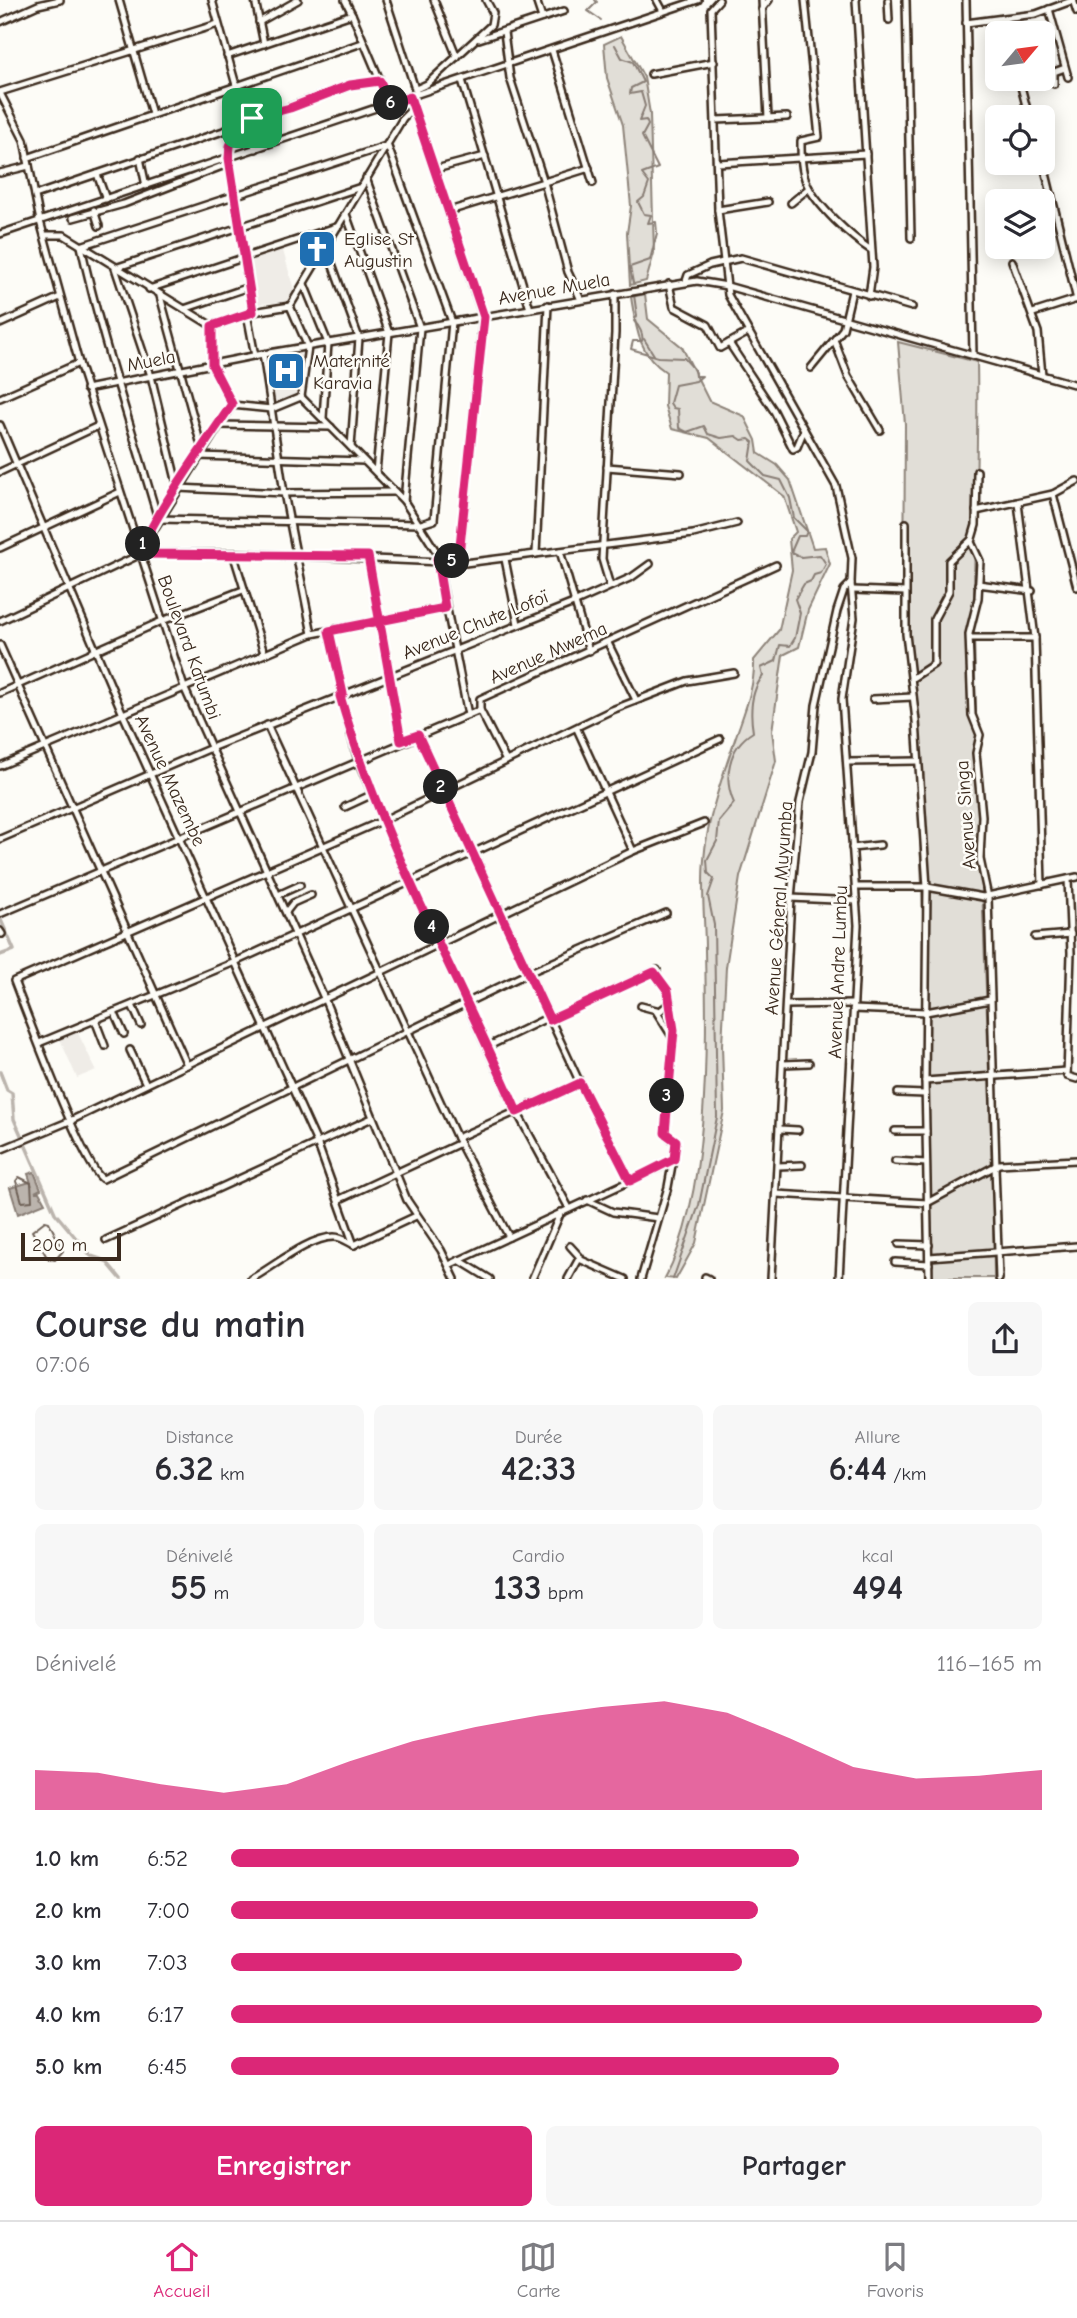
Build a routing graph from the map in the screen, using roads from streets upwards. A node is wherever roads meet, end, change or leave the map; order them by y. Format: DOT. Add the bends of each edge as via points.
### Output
graph roads {
  1 [pos="61,0"];
  2 [pos="119,0"];
  3 [pos="212,0"];
  4 [pos="255,0"];
  5 [pos="298,0"];
  6 [pos="345,0"];
  7 [pos="386,0"];
  8 [pos="434,0"];
  9 [pos="486,0"];
  10 [pos="536,0"];
  11 [pos="657,0"];
  12 [pos="698,0"];
  13 [pos="719,0"];
  14 [pos="762,0"];
  15 [pos="769,0"];
  16 [pos="805,0"];
  17 [pos="856,0"];
  18 [pos="888,0"];
  19 [pos="906,0"];
  20 [pos="966,0"];
  21 [pos="1073,0"];
  22 [pos="762,9"];
  23 [pos="1049,9"];
  24 [pos="564,11"];
  25 [pos="663,11"];
  26 [pos="1077,12"];
  27 [pos="352,14"];
  28 [pos="542,18"];
  29 [pos="1004,18"];
  30 [pos="889,20"];
  31 [pos="1005,21"];
  32 [pos="0,22"];
  33 [pos="259,22"];
  34 [pos="966,23"];
  35 [pos="218,24"];
  36 [pos="504,32"];
  37 [pos="476,40"];
  38 [pos="362,43"];
  39 [pos="264,44"];
  40 [pos="133,48"];
  41 [pos="552,50"];
  42 [pos="227,56"];
  43 [pos="457,57"];
  44 [pos="714,62"];
  45 [pos="508,64"];
  46 [pos="1065,68"];
  47 [pos="1055,72"];
  48 [pos="651,74"];
  49 [pos="1068,77"];
  50 [pos="462,80"];
  51 [pos="380,81"];
  52 [pos="235,86"];
  53 [pos="0,92"];
  54 [pos="416,92"];
  55 [pos="410,97"];
  56 [pos="3,103"];
  57 [pos="390,104"];
  58 [pos="414,108"];
  59 [pos="152,114"];
  60 [pos="787,117"];
  61 [pos="768,118"];
  62 [pos="716,120"];
  63 [pos="243,121"];
  64 [pos="386,145"];
  65 [pos="256,149"];
  66 [pos="866,154"];
  67 [pos="485,156"];
  68 [pos="801,156"];
  69 [pos="27,158"];
  70 [pos="140,158"];
  71 [pos="230,161"];
  72 [pos="718,163"];
  73 [pos="29,166"];
  74 [pos="589,168"];
  75 [pos="436,169"];
  76 [pos="0,173"];
  77 [pos="97,174"];
  78 [pos="1046,175"];
  79 [pos="366,178"];
  80 [pos="544,182"];
  81 [pos="593,183"];
  82 [pos="146,186"];
  83 [pos="361,187"];
  84 [pos="809,188"];
  85 [pos="136,189"];
  86 [pos="35,195"];
  87 [pos="235,195"];
  88 [pos="498,197"];
  89 [pos="138,198"];
  90 [pos="106,199"];
  91 [pos="768,202"];
  92 [pos="92,203"];
  93 [pos="791,203"];
  94 [pos="449,211"];
  95 [pos="718,211"];
  96 [pos="95,212"];
  97 [pos="346,214"];
  98 [pos="73,218"];
  99 [pos="40,221"];
  100 [pos="239,225"];
  101 [pos="99,226"];
  102 [pos="339,226"];
  103 [pos="0,234"];
  104 [pos="44,235"];
  105 [pos="911,238"];
  106 [pos="81,246"];
  107 [pos="326,247"];
  108 [pos="871,250"];
  109 [pos="245,255"];
  110 [pos="725,261"];
  111 [pos="1012,261"];
  112 [pos="115,268"];
  113 [pos="686,282"];
  114 [pos="304,284"];
  115 [pos="669,284"];
  116 [pos="727,286"];
  117 [pos="249,287"];
  118 [pos="149,289"];
  119 [pos="852,291"];
  120 [pos="615,294"];
  121 [pos="160,296"];
  122 [pos="869,296"];
  123 [pos="60,297"];
  124 [pos="581,299"];
  125 [pos="1077,299"];
  126 [pos="548,305"];
  127 [pos="290,306"];
  128 [pos="912,307"];
  129 [pos="184,309"];
  130 [pos="530,309"];
  131 [pos="250,313"];
  132 [pos="1033,313"];
  133 [pos="484,317"];
  134 [pos="846,319"];
  135 [pos="452,322"];
  136 [pos="0,324"];
  137 [pos="212,326"];
  138 [pos="420,328"];
  139 [pos="389,333"];
  140 [pos="747,333"];
  141 [pos="359,338"];
  142 [pos="835,342"];
  143 [pos="328,343"];
  144 [pos="729,343"];
  145 [pos="308,347"];
  146 [pos="263,354"];
  147 [pos="973,354"];
  148 [pos="255,356"];
  149 [pos="79,363"];
  150 [pos="212,365"];
  151 [pos="811,368"];
  152 [pos="182,370"];
  153 [pos="1042,375"];
  154 [pos="151,376"];
  155 [pos="119,382"];
  156 [pos="1077,385"];
  157 [pos="86,389"];
  158 [pos="301,397"];
  159 [pos="0,398"];
  160 [pos="232,404"];
  161 [pos="272,408"];
  162 [pos="323,418"];
  163 [pos="0,425"];
  164 [pos="218,425"];
  165 [pos="98,426"];
  166 [pos="275,428"];
  167 [pos="331,428"];
  168 [pos="804,430"];
  169 [pos="880,430"];
  170 [pos="351,447"];
  171 [pos="202,449"];
  172 [pos="198,456"];
  173 [pos="280,460"];
  174 [pos="364,461"];
  175 [pos="16,464"];
  176 [pos="607,467"];
  177 [pos="977,471"];
  178 [pos="0,472"];
  179 [pos="376,472"];
  180 [pos="681,473"];
  181 [pos="1077,481"];
  182 [pos="178,488"];
  183 [pos="120,492"];
  184 [pos="395,492"];
  185 [pos="284,493"];
  186 [pos="1053,494"];
  187 [pos="404,501"];
  188 [pos="1018,503"];
  189 [pos="976,512"];
  190 [pos="158,519"];
  191 [pos="291,523"];
  192 [pos="737,523"];
  193 [pos="906,523"];
  194 [pos="421,524"];
  195 [pos="44,527"];
  196 [pos="971,540"];
  197 [pos="603,546"];
  198 [pos="0,548"];
  199 [pos="560,551"];
  200 [pos="233,553"];
  201 [pos="141,554"];
  202 [pos="536,554"];
  203 [pos="297,555"];
  204 [pos="368,556"];
  205 [pos="439,559"];
  206 [pos="505,559"];
  207 [pos="455,560"];
  208 [pos="650,564"];
  209 [pos="776,565"];
  210 [pos="1076,583"];
  211 [pos="978,584"];
  212 [pos="610,586"];
  213 [pos="852,587"];
  214 [pos="71,588"];
  215 [pos="243,590"];
  216 [pos="1032,591"];
  217 [pos="905,592"];
  218 [pos="576,602"];
  219 [pos="445,608"];
  220 [pos="0,621"];
  221 [pos="162,621"];
  222 [pos="378,621"];
  223 [pos="518,624"];
  224 [pos="329,631"];
  225 [pos="312,634"];
  226 [pos="971,638"];
  227 [pos="1035,638"];
  228 [pos="608,643"];
  229 [pos="0,645"];
  230 [pos="830,649"];
  231 [pos="97,650"];
  232 [pos="848,650"];
  233 [pos="454,651"];
  234 [pos="589,651"];
  235 [pos="264,653"];
  236 [pos="734,673"];
  237 [pos="388,676"];
  238 [pos="911,679"];
  239 [pos="18,685"];
  240 [pos="184,687"];
  241 [pos="0,693"];
  242 [pos="342,695"];
  243 [pos="914,697"];
  244 [pos="873,699"];
  245 [pos="636,700"];
  246 [pos="480,710"];
  247 [pos="122,712"];
  248 [pos="467,715"];
  249 [pos="267,725"];
  250 [pos="577,729"];
  251 [pos="418,735"];
  252 [pos="720,739"];
  253 [pos="401,741"];
  254 [pos="44,747"];
  255 [pos="211,748"];
  256 [pos="505,759"];
  257 [pos="358,760"];
  258 [pos="918,761"];
  259 [pos="848,762"];
  260 [pos="0,766"];
  261 [pos="151,775"];
  262 [pos="295,787"];
  263 [pos="606,789"];
  264 [pos="443,791"];
  265 [pos="373,794"];
  266 [pos="345,807"];
  267 [pos="71,810"];
  268 [pos="240,811"];
  269 [pos="384,820"];
  270 [pos="704,823"];
  271 [pos="180,837"];
  272 [pos="0,839"];
  273 [pos="880,845"];
  274 [pos="322,848"];
  275 [pos="852,848"];
  276 [pos="633,851"];
  277 [pos="471,852"];
  278 [pos="99,872"];
  279 [pos="268,873"];
  280 [pos="1077,877"];
  281 [pos="1068,879"];
  282 [pos="410,883"];
  283 [pos="300,885"];
  284 [pos="1042,885"];
  285 [pos="857,887"];
  286 [pos="927,887"];
  287 [pos="278,895"];
  288 [pos="311,895"];
  289 [pos="988,897"];
  290 [pos="207,898"];
  291 [pos="791,898"];
  292 [pos="857,901"];
  293 [pos="351,910"];
  294 [pos="286,912"];
  295 [pos="666,913"];
  296 [pos="0,914"];
  297 [pos="500,914"];
  298 [pos="126,932"];
  299 [pos="295,934"];
  300 [pos="1071,934"];
  301 [pos="1035,937"];
  302 [pos="439,942"];
  303 [pos="235,962"];
  304 [pos="380,971"];
  305 [pos="528,973"];
  306 [pos="154,996"];
  307 [pos="324,998"];
  308 [pos="990,1000"];
  309 [pos="468,1002"];
  310 [pos="669,1003"];
  311 [pos="786,1004"];
  312 [pos="132,1005"];
  313 [pos="641,1006"];
  314 [pos="853,1007"];
  315 [pos="114,1012"];
  316 [pos="656,1012"];
  317 [pos="926,1012"];
  318 [pos="550,1018"];
  319 [pos="95,1020"];
  320 [pos="141,1026"];
  321 [pos="265,1027"];
  322 [pos="409,1031"];
  323 [pos="124,1034"];
  324 [pos="673,1038"];
  325 [pos="40,1043"];
  326 [pos="106,1046"];
  327 [pos="488,1046"];
  328 [pos="130,1050"];
  329 [pos="350,1062"];
  330 [pos="809,1063"];
  331 [pos="783,1064"];
  332 [pos="187,1065"];
  333 [pos="1067,1071"];
  334 [pos="991,1075"];
  335 [pos="1077,1079"];
  336 [pos="925,1081"];
  337 [pos="580,1083"];
  338 [pos="146,1084"];
  339 [pos="293,1087"];
  340 [pos="898,1093"];
  341 [pos="925,1094"];
  342 [pos="517,1112"];
  343 [pos="372,1118"];
  344 [pos="70,1121"];
  345 [pos="780,1129"];
  346 [pos="799,1130"];
  347 [pos="895,1131"];
  348 [pos="926,1131"];
  349 [pos="458,1140"];
  350 [pos="318,1145"];
  351 [pos="0,1150"];
  352 [pos="1077,1160"];
  353 [pos="673,1161"];
  354 [pos="895,1161"];
  355 [pos="926,1163"];
  356 [pos="778,1166"];
  357 [pos="802,1166"];
  358 [pos="996,1166"];
  359 [pos="396,1174"];
  360 [pos="630,1181"];
  361 [pos="776,1194"];
  362 [pos="845,1198"];
  363 [pos="338,1200"];
  364 [pos="587,1200"];
  365 [pos="927,1203"];
  366 [pos="569,1208"];
  367 [pos="561,1212"];
  368 [pos="416,1216"];
  369 [pos="659,1218"];
  370 [pos="509,1237"];
  371 [pos="106,1240"];
  372 [pos="899,1244"];
  373 [pos="355,1245"];
  374 [pos="929,1245"];
  375 [pos="570,1246"];
  376 [pos="1077,1246"];
  377 [pos="999,1252"];
  378 [pos="579,1259"];
  379 [pos="459,1260"];
  380 [pos="929,1260"];
  381 [pos="895,1262"];
  382 [pos="449,1265"];
  383 [pos="251,1279"];
  384 [pos="456,1279"];
  385 [pos="490,1279"];
  386 [pos="532,1279"];
  387 [pos="568,1279"];
  388 [pos="625,1279"];
  389 [pos="641,1279"];
  390 [pos="771,1279"];
  391 [pos="839,1279"];
  392 [pos="929,1279"];
  393 [pos="999,1279"];
  1 -- 32 [label="street"];
  2 -- 40 [label="street"];
  3 -- 35 [label="street"];
  4 -- 33 [label="street"];
  5 -- 33 [label="street"];
  6 -- 27 [label="street"];
  7 -- 54 [label="street"];
  8 -- 43 [label="street"];
  9 -- 37 [label="street" via="493,19"];
  10 -- 28 [label="street"];
  11 -- 25 [label="street"];
  12 -- 25 [label="street"];
  13 -- 44 [label="street, Avenue Géneral Muyumba" via="711,9"];
  14 -- 22 [label="street"];
  15 -- 22 [label="street"];
  16 -- 68 [label="street" via="820,136 802,140"];
  17 -- 66 [label="street"];
  18 -- 30 [label="street"];
  19 -- 105 [label="street"];
  20 -- 34 [label="street"];
  21 -- 23 [label="street"];
  21 -- 26 [label="street"];
  22 -- 61 [label="street"];
  23 -- 29 [label="street"];
  23 -- 46 [label="street"];
  24 -- 28 [label="street"];
  25 -- 41 [label="street"];
  27 -- 38 [label="street"];
  27 -- 39 [label="street"];
  28 -- 36 [label="street"];
  29 -- 31 [label="street"];
  29 -- 34 [label="street"];
  33 -- 39 [label="street"];
  34 -- 147 [label="street"];
  35 -- 40 [label="street"];
  35 -- 42 [label="street"];
  36 -- 37 [label="street"];
  36 -- 45 [label="street"];
  37 -- 43 [label="street"];
  38 -- 51 [label="street"];
  38 -- 52 [label="street"];
  39 -- 42 [label="street"];
  40 -- 53 [label="street"];
  40 -- 59 [label="street"];
  41 -- 45 [label="street"];
  41 -- 74 [label="street"];
  42 -- 52 [label="street"];
  43 -- 54 [label="street"];
  44 -- 48 [label="street"];
  44 -- 62 [label="street, Avenue Géneral Muyumba"];
  45 -- 50 [label="street"];
  45 -- 80 [label="street"];
  46 -- 47 [label="street"];
  46 -- 49 [label="street"];
  50 -- 54 [label="street"];
  50 -- 67 [label="street"];
  51 -- 57 [label="street"];
  51 -- 63 [label="street" via="350,85"];
  52 -- 59 [label="street"];
  52 -- 63 [label="street"];
  53 -- 56 [label="street, Boulevard Katumbi"];
  54 -- 55 [label="street"];
  55 -- 57 [label="street"];
  55 -- 58 [label="street"];
  56 -- 69 [label="street, Boulevard Katumbi" via="21,133"];
  57 -- 65 [label="street"];
  58 -- 64 [label="street"];
  58 -- 75 [label="street"];
  59 -- 69 [label="street"];
  60 -- 61 [label="street"];
  61 -- 62 [label="street"];
  62 -- 72 [label="street, Avenue Géneral Muyumba"];
  63 -- 65 [label="street"];
  63 -- 70 [label="street"];
  63 -- 71 [label="street" via="230,146"];
  64 -- 79 [label="street"];
  64 -- 87 [label="street"];
  64 -- 135 [label="street"];
  65 -- 71 [label="street"];
  66 -- 68 [label="street"];
  66 -- 108 [label="street"];
  67 -- 75 [label="street"];
  67 -- 88 [label="street"];
  68 -- 72 [label="street"];
  68 -- 84 [label="street"];
  69 -- 73 [label="street, Boulevard Katumbi"];
  70 -- 77 [label="street"];
  70 -- 82 [label="street"];
  71 -- 82 [label="street"];
  71 -- 87 [label="street"];
  71 -- 89 [label="street"];
  72 -- 95 [label="street, Avenue Géneral Muyumba"];
  73 -- 76 [label="street"];
  73 -- 86 [label="street, Boulevard Katumbi"];
  74 -- 80 [label="street"];
  74 -- 81 [label="street"];
  75 -- 94 [label="street"];
  77 -- 86 [label="street"];
  77 -- 90 [label="street"];
  78 -- 125 [label="street"];
  79 -- 83 [label="street"];
  79 -- 138 [label="street"];
  80 -- 88 [label="street"];
  80 -- 124 [label="street" via="568,272"];
  82 -- 85 [label="street"];
  83 -- 97 [label="street"];
  83 -- 100 [label="street"];
  84 -- 93 [label="street"];
  84 -- 108 [label="street" via="838,222"];
  85 -- 89 [label="street"];
  85 -- 90 [label="street"];
  86 -- 99 [label="street, Boulevard Katumbi"];
  87 -- 100 [label="street"];
  87 -- 106 [label="street"];
  88 -- 94 [label="street"];
  88 -- 130 [label="street"];
  89 -- 96 [label="street"];
  90 -- 92 [label="street"];
  91 -- 95 [label="street"];
  92 -- 96 [label="street"];
  92 -- 99 [label="street"];
  94 -- 133 [label="street"];
  95 -- 110 [label="street, Avenue Géneral Muyumba"];
  96 -- 98 [label="street"];
  96 -- 101 [label="street"];
  97 -- 102 [label="street"];
  97 -- 139 [label="street"];
  99 -- 103 [label="street"];
  99 -- 104 [label="street, Boulevard Katumbi"];
  100 -- 109 [label="street"];
  100 -- 112 [label="street"];
  102 -- 107 [label="street"];
  102 -- 109 [label="street"];
  104 -- 106 [label="street" via="64,235"];
  104 -- 123 [label="street, Boulevard Katumbi"];
  106 -- 112 [label="street"];
  106 -- 155 [label="street" via="94,307"];
  107 -- 114 [label="street"];
  107 -- 141 [label="street"];
  108 -- 122 [label="street"];
  109 -- 117 [label="street"];
  109 -- 118 [label="street"];
  110 -- 113 [label="street" via="695,271"];
  110 -- 116 [label="street, Avenue Géneral Muyumba"];
  110 -- 119 [label="street" via="746,259"];
  111 -- 132 [label="street"];
  112 -- 118 [label="street"];
  112 -- 154 [label="street"];
  113 -- 115 [label="street, Avenue Muela"];
  113 -- 116 [label="street, Avenue Muela"];
  114 -- 127 [label="street"];
  114 -- 143 [label="street"];
  115 -- 120 [label="street, Avenue Muela"];
  115 -- 144 [label="street" via="674,307 708,325 720,348"];
  116 -- 134 [label="street, Avenue Muela"];
  116 -- 140 [label="street, Avenue Géneral Muyumba"];
  117 -- 129 [label="street"];
  117 -- 131 [label="street"];
  118 -- 121 [label="street"];
  119 -- 122 [label="street"];
  119 -- 134 [label="street"];
  120 -- 124 [label="street, Avenue Muela"];
  120 -- 176 [label="street"];
  121 -- 129 [label="street"];
  121 -- 152 [label="street"];
  122 -- 128 [label="street"];
  123 -- 136 [label="street"];
  123 -- 149 [label="street, Boulevard Katumbi"];
  124 -- 126 [label="street, Avenue Muela"];
  125 -- 132 [label="street"];
  126 -- 130 [label="street, Avenue Muela"];
  126 -- 202 [label="street"];
  127 -- 131 [label="street"];
  127 -- 145 [label="street"];
  129 -- 137 [label="street"];
  130 -- 133 [label="street, Avenue Muela"];
  131 -- 137 [label="street"];
  131 -- 148 [label="street"];
  132 -- 153 [label="street"];
  133 -- 135 [label="street, Avenue Muela"];
  133 -- 207 [label="street" via="462,531"];
  134 -- 142 [label="street"];
  134 -- 147 [label="street"];
  135 -- 138 [label="street, Avenue Muela"];
  135 -- 194 [label="street" via="434,520"];
  137 -- 150 [label="street"];
  138 -- 139 [label="street, Avenue Muela"];
  138 -- 187 [label="street"];
  139 -- 141 [label="street, Avenue Muela"];
  139 -- 179 [label="street"];
  140 -- 144 [label="street"];
  140 -- 168 [label="street, Avenue Géneral Muyumba"];
  141 -- 143 [label="street, Avenue Muela"];
  141 -- 170 [label="street"];
  142 -- 151 [label="street"];
  142 -- 169 [label="street" via="848,376"];
  143 -- 145 [label="street, Avenue Muela"];
  143 -- 162 [label="street"];
  144 -- 168 [label="street" via="793,449"];
  145 -- 146 [label="street, Avenue Muela"];
  145 -- 158 [label="street"];
  146 -- 148 [label="street, Muela"];
  146 -- 161 [label="street"];
  147 -- 153 [label="street"];
  148 -- 150 [label="street, Muela"];
  149 -- 157 [label="street, Boulevard Katumbi"];
  149 -- 159 [label="street"];
  150 -- 152 [label="street, Muela"];
  150 -- 160 [label="street"];
  152 -- 154 [label="street, Muela"];
  152 -- 171 [label="street"];
  153 -- 156 [label="street"];
  154 -- 155 [label="street, Muela"];
  154 -- 182 [label="street"];
  155 -- 157 [label="street, Muela"];
  155 -- 190 [label="street"];
  157 -- 165 [label="street, Boulevard Katumbi"];
  158 -- 161 [label="street"];
  158 -- 162 [label="street"];
  160 -- 161 [label="street"];
  160 -- 164 [label="street"];
  161 -- 166 [label="street"];
  162 -- 167 [label="street"];
  163 -- 175 [label="street, Avenue Mazembe"];
  164 -- 166 [label="street"];
  164 -- 171 [label="street"];
  165 -- 175 [label="street"];
  165 -- 183 [label="street, Boulevard Katumbi"];
  166 -- 167 [label="street"];
  166 -- 173 [label="street"];
  167 -- 170 [label="street"];
  168 -- 213 [label="street, Avenue Géneral Muyumba" via="838,490 852,558"];
  170 -- 174 [label="street"];
  171 -- 172 [label="street"];
  172 -- 173 [label="street"];
  172 -- 182 [label="street"];
  173 -- 174 [label="street"];
  173 -- 185 [label="street"];
  174 -- 179 [label="street"];
  175 -- 178 [label="street"];
  175 -- 195 [label="street, Avenue Mazembe"];
  176 -- 180 [label="street"];
  176 -- 197 [label="street"];
  177 -- 189 [label="street, Avenue Singa"];
  179 -- 184 [label="street"];
  181 -- 186 [label="street"];
  182 -- 185 [label="street"];
  182 -- 190 [label="street"];
  183 -- 195 [label="street"];
  183 -- 201 [label="street, Boulevard Katumbi"];
  184 -- 185 [label="street"];
  184 -- 187 [label="street"];
  185 -- 191 [label="street"];
  186 -- 188 [label="street"];
  186 -- 210 [label="street"];
  187 -- 194 [label="street"];
  188 -- 189 [label="street"];
  188 -- 216 [label="street"];
  189 -- 196 [label="street, Avenue Singa"];
  190 -- 191 [label="street"];
  190 -- 201 [label="street"];
  191 -- 194 [label="street"];
  191 -- 203 [label="street"];
  192 -- 197 [label="street"];
  193 -- 217 [label="street"];
  194 -- 205 [label="street"];
  195 -- 198 [label="street"];
  195 -- 214 [label="street, Avenue Mazembe"];
  196 -- 211 [label="street, Avenue Singa" via="980,561"];
  196 -- 238 [label="street" via="949,561 949,591 934,619 934,664"];
  197 -- 199 [label="street"];
  197 -- 212 [label="street"];
  199 -- 202 [label="street"];
  199 -- 218 [label="street"];
  200 -- 201 [label="street"];
  200 -- 203 [label="street"];
  200 -- 215 [label="street"];
  201 -- 214 [label="street"];
  201 -- 221 [label="street, Boulevard Katumbi"];
  202 -- 206 [label="street"];
  203 -- 204 [label="street"];
  203 -- 225 [label="street"];
  204 -- 205 [label="street"];
  204 -- 222 [label="street"];
  205 -- 207 [label="street"];
  205 -- 219 [label="street"];
  206 -- 207 [label="street"];
  206 -- 223 [label="street"];
  208 -- 212 [label="street, Avenue Chute Lofoï"];
  209 -- 228 [label="street, Avenue Mwema"];
  211 -- 216 [label="street"];
  211 -- 226 [label="street, Avenue Singa"];
  212 -- 218 [label="street, Avenue Chute Lofoï"];
  213 -- 217 [label="street"];
  213 -- 230 [label="street, Avenue Géneral Muyumba" via="844,590"];
  213 -- 232 [label="street, Avenue Andre Lumbu" via="854,618"];
  214 -- 220 [label="street"];
  214 -- 231 [label="street, Avenue Mazembe"];
  215 -- 221 [label="street"];
  215 -- 235 [label="street"];
  216 -- 227 [label="street"];
  217 -- 238 [label="street"];
  218 -- 223 [label="street, Avenue Chute Lofoï"];
  218 -- 234 [label="street"];
  219 -- 222 [label="street"];
  219 -- 233 [label="street"];
  221 -- 231 [label="street"];
  221 -- 240 [label="street, Boulevard Katumbi"];
  222 -- 224 [label="street"];
  222 -- 237 [label="street"];
  223 -- 233 [label="street, Avenue Chute Lofoï"];
  224 -- 225 [label="street"];
  224 -- 242 [label="street"];
  225 -- 235 [label="street"];
  226 -- 227 [label="street"];
  226 -- 289 [label="street, Avenue Singa" via="972,715 980,736 976,753 982,816 980,859"];
  227 -- 284 [label="street"];
  228 -- 234 [label="street, Avenue Mwema"];
  228 -- 245 [label="street"];
  229 -- 239 [label="street"];
  230 -- 232 [label="street"];
  230 -- 291 [label="street, Avenue Géneral Muyumba" via="800,802"];
  231 -- 239 [label="street"];
  231 -- 247 [label="street, Avenue Mazembe"];
  232 -- 259 [label="street, Avenue Andre Lumbu" via="842,699"];
  233 -- 237 [label="street, Avenue Chute Lofoï"];
  233 -- 248 [label="street"];
  234 -- 246 [label="street, Avenue Mwema" via="483,697 478,702"];
  235 -- 240 [label="street"];
  236 -- 245 [label="street" via="698,678"];
  237 -- 242 [label="street, Avenue Chute Lofoï"];
  237 -- 253 [label="street"];
  238 -- 243 [label="street"];
  239 -- 241 [label="street"];
  239 -- 254 [label="street"];
  240 -- 247 [label="street"];
  240 -- 255 [label="street, Boulevard Katumbi"];
  242 -- 249 [label="street, Avenue Chute Lofoï"];
  242 -- 257 [label="street"];
  243 -- 244 [label="street"];
  243 -- 258 [label="street"];
  245 -- 250 [label="street"];
  246 -- 248 [label="street"];
  246 -- 256 [label="street, Avenue Mwema"];
  247 -- 254 [label="street"];
  247 -- 261 [label="street, Avenue Mazembe"];
  248 -- 251 [label="street"];
  249 -- 255 [label="street, Avenue Chute Lofoï"];
  249 -- 262 [label="street"];
  250 -- 256 [label="street"];
  250 -- 263 [label="street"];
  251 -- 253 [label="street"];
  251 -- 264 [label="street"];
  252 -- 263 [label="street"];
  253 -- 257 [label="street"];
  254 -- 260 [label="street"];
  254 -- 267 [label="street"];
  255 -- 261 [label="street, Avenue Chute Lofoï"];
  255 -- 268 [label="street, Boulevard Katumbi"];
  256 -- 264 [label="street"];
  257 -- 262 [label="street"];
  257 -- 265 [label="street"];
  258 -- 259 [label="street"];
  258 -- 286 [label="street"];
  259 -- 275 [label="street, Avenue Andre Lumbu"];
  261 -- 267 [label="street, Avenue Chute Lofoï"];
  261 -- 271 [label="street, Avenue Mazembe"];
  262 -- 268 [label="street"];
  262 -- 274 [label="street"];
  263 -- 276 [label="street"];
  263 -- 277 [label="street"];
  264 -- 269 [label="street"];
  264 -- 277 [label="street"];
  265 -- 266 [label="street"];
  265 -- 269 [label="street"];
  267 -- 272 [label="street, Avenue Chute Lofoï"];
  267 -- 278 [label="street"];
  268 -- 271 [label="street"];
  268 -- 279 [label="street, Boulevard Katumbi"];
  269 -- 274 [label="street"];
  269 -- 282 [label="street"];
  270 -- 276 [label="street"];
  271 -- 278 [label="street"];
  271 -- 290 [label="street, Avenue Mazembe"];
  273 -- 275 [label="street"];
  274 -- 279 [label="street"];
  274 -- 293 [label="street"];
  275 -- 285 [label="street, Avenue Andre Lumbu"];
  276 -- 297 [label="street"];
  277 -- 282 [label="street"];
  277 -- 297 [label="street"];
  278 -- 296 [label="street"];
  278 -- 298 [label="street"];
  279 -- 287 [label="street, Boulevard Katumbi"];
  279 -- 290 [label="street"];
  280 -- 281 [label="street"];
  281 -- 284 [label="street"];
  281 -- 300 [label="street"];
  282 -- 293 [label="street"];
  282 -- 302 [label="street"];
  283 -- 287 [label="street"];
  284 -- 289 [label="street"];
  285 -- 286 [label="street"];
  285 -- 292 [label="street, Avenue Andre Lumbu"];
  286 -- 289 [label="street"];
  286 -- 317 [label="street"];
  287 -- 294 [label="street, Boulevard Katumbi"];
  288 -- 294 [label="street" via="293,903"];
  289 -- 308 [label="street, Avenue Singa"];
  290 -- 298 [label="street"];
  290 -- 303 [label="street, Avenue Mazembe"];
  291 -- 292 [label="street"];
  291 -- 311 [label="street, Avenue Géneral Muyumba"];
  292 -- 314 [label="street, Avenue Andre Lumbu"];
  293 -- 299 [label="street"];
  293 -- 304 [label="street"];
  294 -- 299 [label="street, Boulevard Katumbi"];
  295 -- 305 [label="street"];
  297 -- 302 [label="street"];
  297 -- 305 [label="street"];
  298 -- 306 [label="street"];
  298 -- 325 [label="street" via="15,981"];
  299 -- 303 [label="street"];
  299 -- 307 [label="street, Boulevard Katumbi"];
  300 -- 301 [label="street"];
  300 -- 333 [label="street"];
  302 -- 304 [label="street"];
  302 -- 309 [label="street"];
  303 -- 306 [label="street"];
  303 -- 321 [label="street, Avenue Mazembe"];
  304 -- 307 [label="street"];
  304 -- 322 [label="street"];
  305 -- 309 [label="street"];
  305 -- 318 [label="street"];
  306 -- 312 [label="street"];
  306 -- 332 [label="street"];
  307 -- 321 [label="street"];
  307 -- 329 [label="street, Boulevard Katumbi"];
  308 -- 317 [label="street"];
  308 -- 334 [label="street, Avenue Singa"];
  309 -- 322 [label="street"];
  309 -- 327 [label="street"];
  310 -- 316 [label="street"];
  310 -- 318 [label="street" via="656,971"];
  310 -- 324 [label="street"];
  311 -- 314 [label="street"];
  311 -- 331 [label="street, Avenue Géneral Muyumba"];
  312 -- 315 [label="street"];
  312 -- 320 [label="street"];
  313 -- 316 [label="street"];
  314 -- 317 [label="street"];
  314 -- 362 [label="street, Avenue Andre Lumbu"];
  315 -- 319 [label="street"];
  315 -- 323 [label="street"];
  316 -- 324 [label="street"];
  317 -- 336 [label="street"];
  318 -- 327 [label="street"];
  318 -- 337 [label="street"];
  319 -- 325 [label="street"];
  319 -- 326 [label="street"];
  321 -- 332 [label="street"];
  321 -- 339 [label="street, Avenue Mazembe"];
  322 -- 329 [label="street"];
  322 -- 349 [label="street"];
  324 -- 353 [label="street" via="665,1133 676,1143"];
  325 -- 344 [label="street"];
  327 -- 342 [label="street"];
  328 -- 338 [label="street"];
  329 -- 339 [label="street"];
  329 -- 343 [label="street, Boulevard Katumbi"];
  330 -- 331 [label="street"];
  331 -- 345 [label="street, Avenue Géneral Muyumba"];
  332 -- 338 [label="street"];
  333 -- 334 [label="street"];
  333 -- 335 [label="street" via="1069,1079"];
  334 -- 336 [label="street"];
  334 -- 358 [label="street, Avenue Singa"];
  336 -- 341 [label="street"];
  337 -- 342 [label="street"];
  337 -- 360 [label="street"];
  338 -- 344 [label="street"];
  339 -- 344 [label="street" via="104,1178 99,1177"];
  339 -- 350 [label="street, Avenue Mazembe"];
  340 -- 341 [label="street"];
  341 -- 348 [label="street"];
  342 -- 349 [label="street"];
  342 -- 366 [label="street"];
  343 -- 350 [label="street"];
  343 -- 359 [label="street, Boulevard Katumbi"];
  344 -- 351 [label="street"];
  345 -- 346 [label="street"];
  345 -- 356 [label="street, Avenue Géneral Muyumba"];
  347 -- 348 [label="street"];
  348 -- 355 [label="street"];
  349 -- 359 [label="street"];
  349 -- 370 [label="street"];
  350 -- 363 [label="street, Avenue Mazembe"];
  350 -- 371 [label="street"];
  352 -- 358 [label="street"];
  353 -- 360 [label="street"];
  353 -- 369 [label="street"];
  354 -- 355 [label="street"];
  355 -- 365 [label="street"];
  356 -- 357 [label="street"];
  356 -- 361 [label="street, Avenue Géneral Muyumba"];
  358 -- 365 [label="street"];
  358 -- 377 [label="street, Avenue Singa"];
  359 -- 363 [label="street"];
  359 -- 368 [label="street, Boulevard Katumbi"];
  360 -- 364 [label="street"];
  361 -- 362 [label="street"];
  361 -- 390 [label="street, Avenue Géneral Muyumba"];
  362 -- 365 [label="street"];
  362 -- 391 [label="street, Avenue Andre Lumbu"];
  363 -- 373 [label="street, Avenue Mazembe"];
  364 -- 366 [label="street"];
  364 -- 369 [label="street" via="613,1212"];
  365 -- 374 [label="street"];
  366 -- 367 [label="street"];
  367 -- 370 [label="street"];
  367 -- 386 [label="street"];
  368 -- 373 [label="street"];
  368 -- 382 [label="street, Boulevard Katumbi"];
  369 -- 389 [label="street"];
  370 -- 379 [label="street"];
  372 -- 374 [label="street"];
  373 -- 383 [label="street" via="326,1238 290,1252"];
  374 -- 380 [label="street"];
  375 -- 378 [label="street"];
  376 -- 377 [label="street"];
  377 -- 380 [label="street"];
  377 -- 393 [label="street, Avenue Singa"];
  378 -- 387 [label="street"];
  378 -- 388 [label="street"];
  379 -- 382 [label="street"];
  379 -- 385 [label="street"];
  380 -- 381 [label="street"];
  380 -- 392 [label="street"];
  382 -- 384 [label="street, Boulevard Katumbi"];
}
